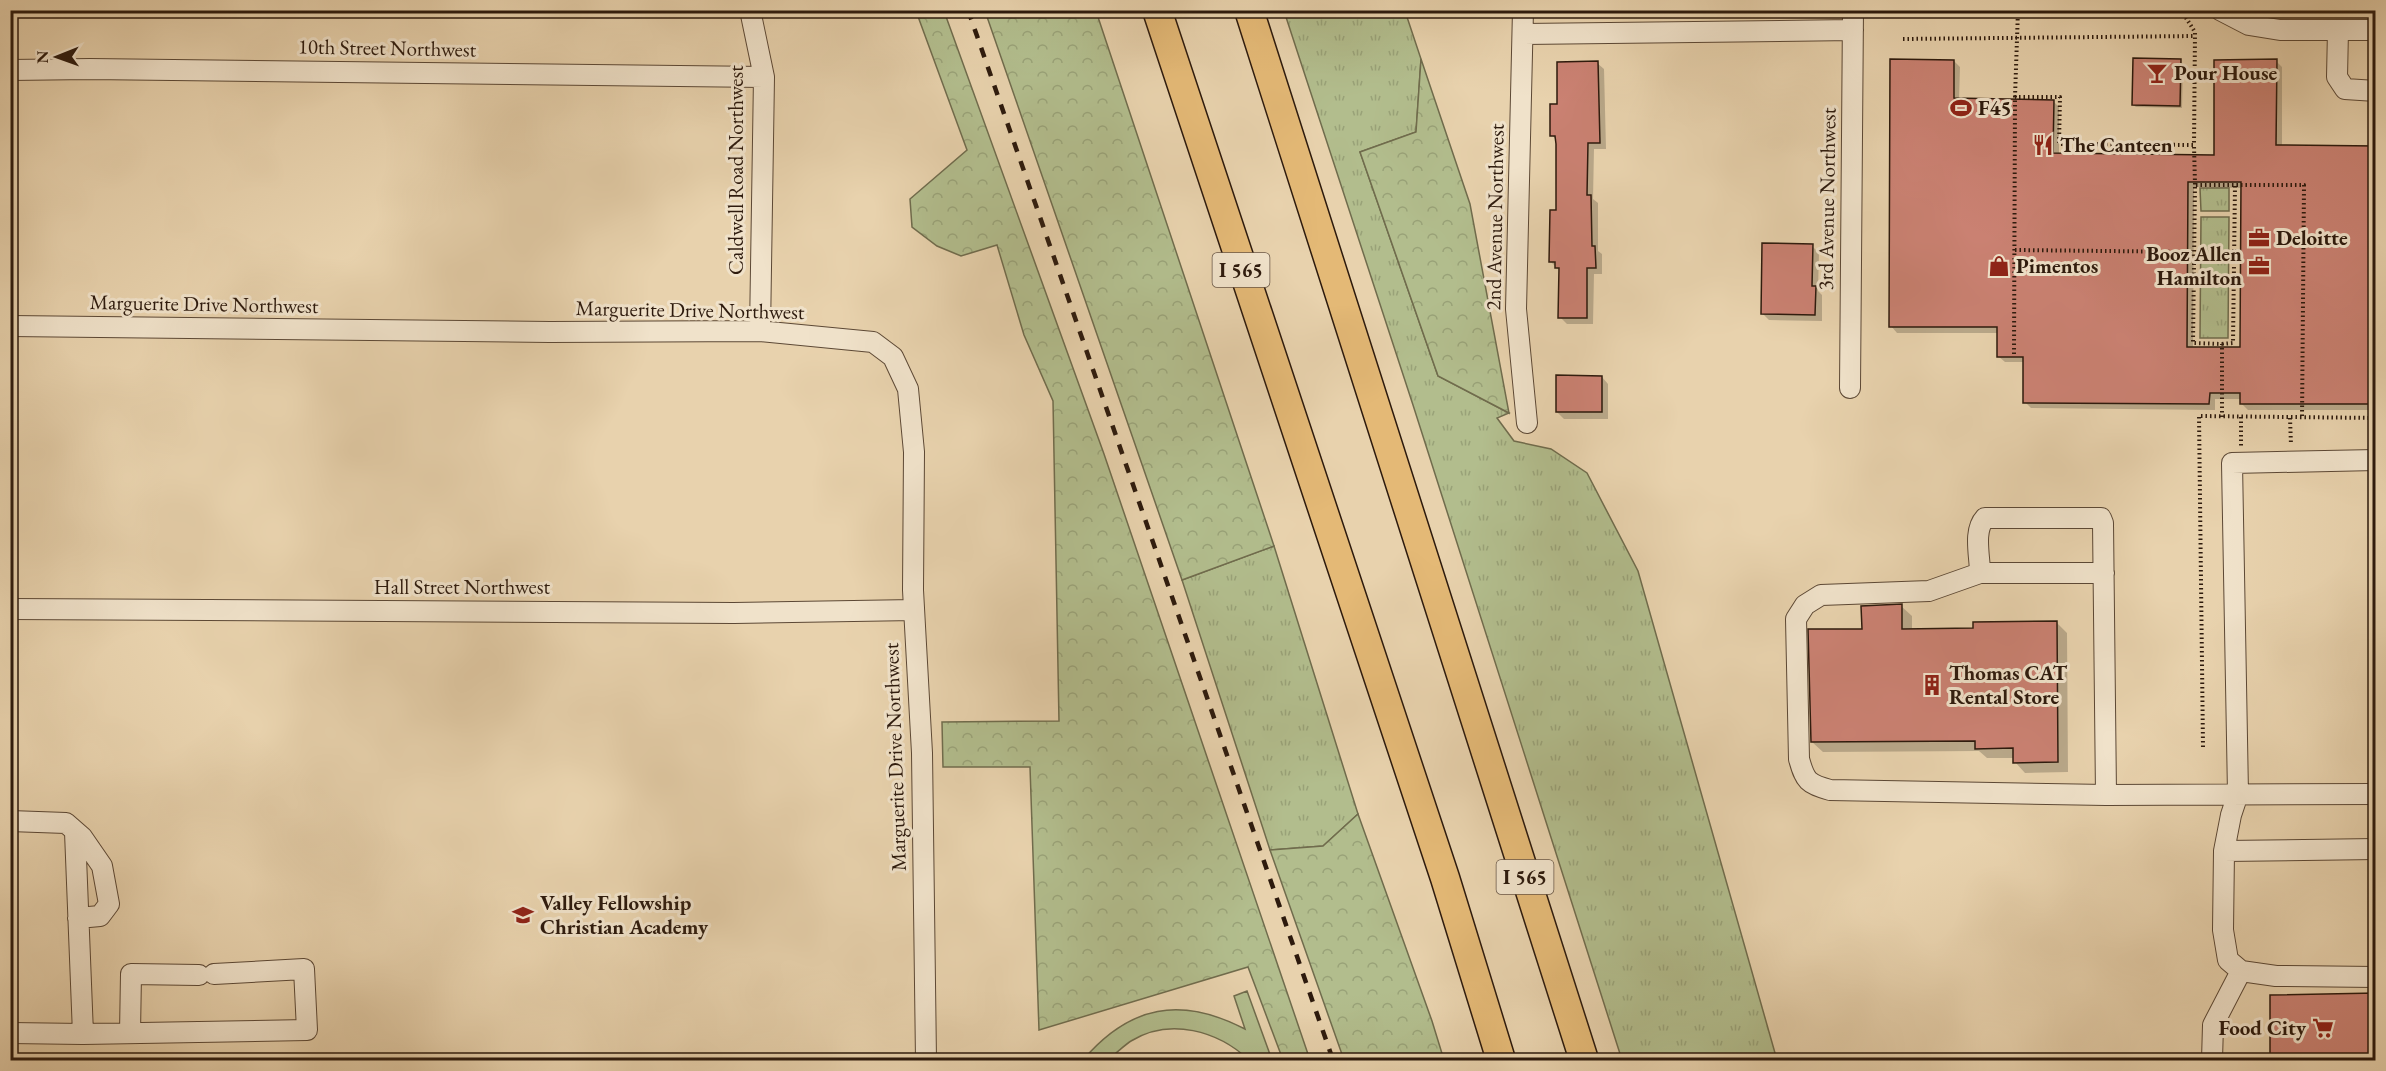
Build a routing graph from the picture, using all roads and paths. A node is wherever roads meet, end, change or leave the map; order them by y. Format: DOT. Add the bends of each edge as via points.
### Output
graph roads {
  1 [pos="750,10"];
  2 [pos="1157,10"];
  3 [pos="1249,10"];
  4 [pos="1523,10"];
  5 [pos="2018,10"];
  6 [pos="2181,10"];
  7 [pos="2221,11"];
  8 [pos="1853,20"];
  9 [pos="2338,30"];
  10 [pos="2376,30"];
  11 [pos="1524,34"];
  12 [pos="2195,36"];
  13 [pos="1903,39"];
  14 [pos="2017,39"];
  15 [pos="10,70"];
  16 [pos="764,77"];
  17 [pos="2376,91"];
  18 [pos="2015,97"];
  19 [pos="2194,144"];
  20 [pos="2195,185"];
  21 [pos="2235,185"];
  22 [pos="2015,250"];
  23 [pos="2194,252"];
  24 [pos="10,326"];
  25 [pos="760,331"];
  26 [pos="2222,344"];
  27 [pos="2014,354"];
  28 [pos="1850,388"];
  29 [pos="2222,417"];
  30 [pos="2241,417"];
  31 [pos="2290,418"];
  32 [pos="2376,418"];
  33 [pos="2302,419"];
  34 [pos="1527,423"];
  35 [pos="2376,460"];
  36 [pos="2291,461"];
  37 [pos="2242,463"];
  38 [pos="1980,573"];
  39 [pos="2104,573"];
  40 [pos="10,609"];
  41 [pos="914,610"];
  42 [pos="2203,747"];
  43 [pos="2238,794"];
  44 [pos="2376,794"];
  45 [pos="2106,795"];
  46 [pos="10,821"];
  47 [pos="75,832"];
  48 [pos="2376,849"];
  49 [pos="2224,852"];
  50 [pos="78,918"];
  51 [pos="2241,971"];
  52 [pos="2376,977"];
  53 [pos="10,1033"];
  54 [pos="130,1033"];
  55 [pos="83,1034"];
  56 [pos="926,1060"];
  57 [pos="1501,1060"];
  58 [pos="1584,1060"];
  59 [pos="2212,1060"];
  1 -- 16 [label="street, Caldwell Road Northwest"];
  2 -- 57 [label="highway, I 565" via="1445,879"];
  3 -- 58 [label="highway, I 565"];
  4 -- 11 [label="street, 2nd Avenue Northwest"];
  5 -- 14 [label="path"];
  6 -- 12 [label="path"];
  7 -- 9 [label="street" via="2249,25 2280,30"];
  8 -- 11 [label="street"];
  8 -- 28 [label="street, 3rd Avenue Northwest"];
  9 -- 10 [label="street"];
  9 -- 17 [label="street" via="2337,77 2345,89"];
  11 -- 34 [label="street, 2nd Avenue Northwest" via="1516,309"];
  12 -- 14 [label="path"];
  12 -- 19 [label="path"];
  13 -- 14 [label="path"];
  14 -- 18 [label="path"];
  15 -- 16 [label="street, 10th Street Northwest"];
  16 -- 25 [label="street, Caldwell Road Northwest"];
  18 -- 19 [label="path" via="2060,97 2060,144"];
  18 -- 22 [label="path"];
  19 -- 20 [label="path"];
  20 -- 21 [label="path"];
  20 -- 23 [label="path"];
  21 -- 26 [label="path" via="2233,344"];
  21 -- 33 [label="path" via="2304,185"];
  22 -- 23 [label="path"];
  22 -- 27 [label="path"];
  23 -- 26 [label="path" via="2193,343"];
  24 -- 25 [label="street, Marguerite Drive Northwest"];
  25 -- 41 [label="street, Marguerite Drive Northwest" via="873,342 893,357 908,389 912,431"];
  26 -- 29 [label="path"];
  29 -- 30 [label="path"];
  29 -- 42 [label="path" via="2199,416"];
  30 -- 31 [label="path"];
  30 -- 37 [label="path"];
  31 -- 33 [label="path"];
  31 -- 36 [label="path"];
  32 -- 33 [label="path"];
  35 -- 36 [label="street"];
  36 -- 37 [label="street"];
  37 -- 43 [label="street" via="2232,463"];
  38 -- 39 [label="street"];
  38 -- 39 [label="street" via="1979,530 1985,518 2094,517 2101,518 2103,523"];
  38 -- 45 [label="street" via="1929,591 1821,595 1805,605 1796,619 1799,759 1804,776 1813,786 1830,790"];
  39 -- 45 [label="street"];
  40 -- 41 [label="street, Hall Street Northwest" via="734,613"];
  41 -- 56 [label="street, Marguerite Drive Northwest" via="922,753"];
  43 -- 44 [label="street"];
  43 -- 45 [label="street"];
  43 -- 49 [label="street"];
  46 -- 47 [label="street" via="66,823"];
  47 -- 50 [label="street"];
  47 -- 50 [label="street" via="102,866 109,904 100,916"];
  48 -- 49 [label="street"];
  49 -- 51 [label="street" via="2223,930 2228,960"];
  50 -- 55 [label="street"];
  51 -- 52 [label="street" via="2276,976"];
  51 -- 59 [label="street" via="2213,1025"];
  53 -- 55 [label="street"];
  54 -- 54 [label="street" via="307,1030 304,969 131,974"];
  54 -- 55 [label="street"];
}
